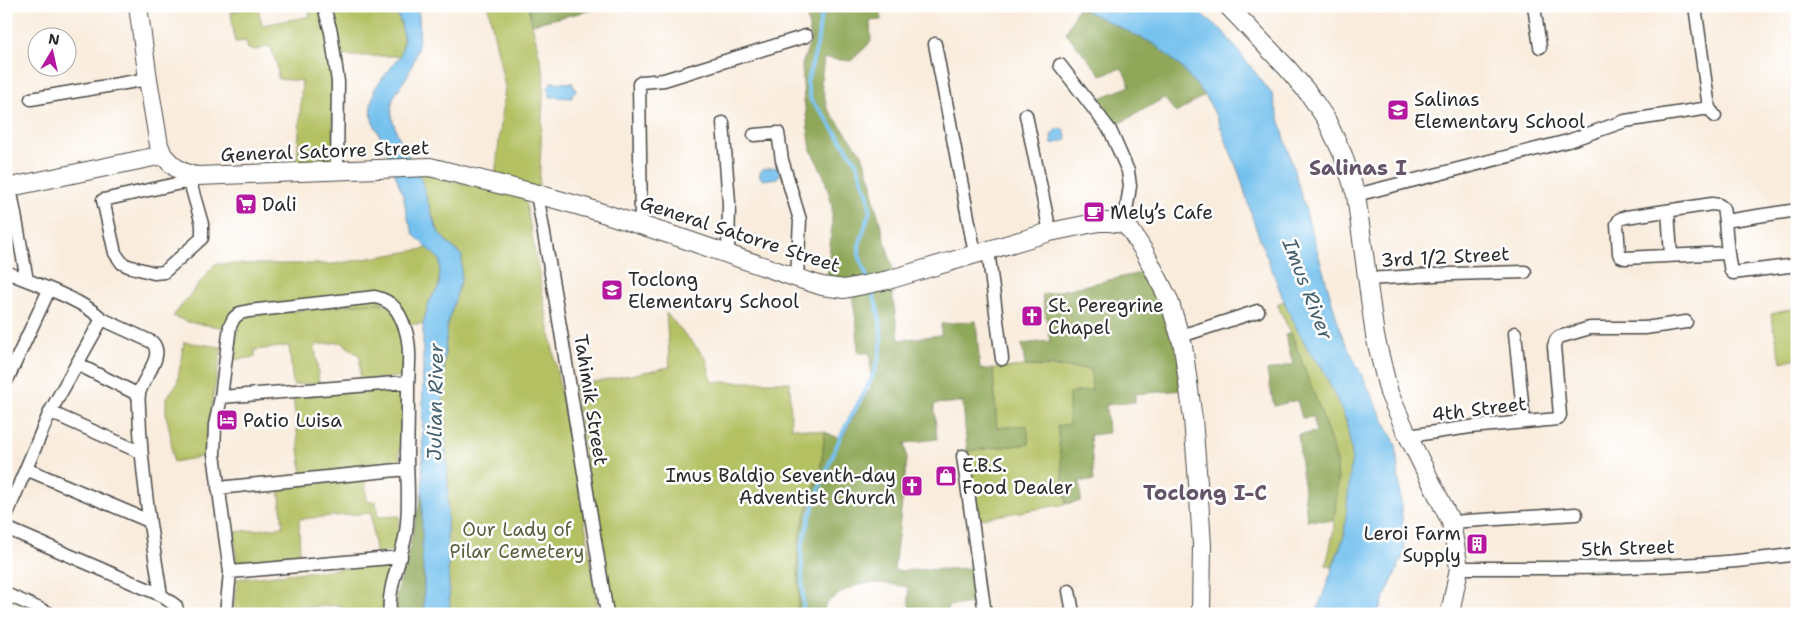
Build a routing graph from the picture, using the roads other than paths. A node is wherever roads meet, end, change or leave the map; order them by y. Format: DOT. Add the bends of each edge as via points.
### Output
graph roads {
  1 [pos="138,6"];
  2 [pos="1228,6"];
  3 [pos="1534,6"];
  4 [pos="1695,6"];
  5 [pos="324,7"];
  6 [pos="806,36"];
  7 [pos="935,44"];
  8 [pos="1540,47"];
  9 [pos="1060,64"];
  10 [pos="148,79"];
  11 [pos="31,98"];
  12 [pos="1026,115"];
  13 [pos="723,123"];
  14 [pos="754,135"];
  15 [pos="163,156"];
  16 [pos="337,170"];
  17 [pos="189,178"];
  18 [pos="8,188"];
  19 [pos="537,194"];
  20 [pos="1356,195"];
  21 [pos="1797,210"];
  22 [pos="1668,211"];
  23 [pos="1725,221"];
  24 [pos="1124,224"];
  25 [pos="641,225"];
  26 [pos="1050,232"];
  27 [pos="982,252"];
  28 [pos="1726,253"];
  29 [pos="728,254"];
  30 [pos="1671,255"];
  31 [pos="1797,265"];
  32 [pos="6,272"];
  33 [pos="1526,272"];
  34 [pos="798,278"];
  35 [pos="1367,279"];
  36 [pos="26,280"];
  37 [pos="49,290"];
  38 [pos="1258,311"];
  39 [pos="102,319"];
  40 [pos="1686,322"];
  41 [pos="1515,332"];
  42 [pos="1181,336"];
  43 [pos="1002,359"];
  44 [pos="77,364"];
  45 [pos="6,382"];
  46 [pos="408,382"];
  47 [pos="139,395"];
  48 [pos="221,397"];
  49 [pos="50,412"];
  50 [pos="1524,422"];
  51 [pos="1408,436"];
  52 [pos="140,452"];
  53 [pos="963,456"];
  54 [pos="26,468"];
  55 [pos="407,469"];
  56 [pos="218,488"];
  57 [pos="1576,514"];
  58 [pos="6,516"];
  59 [pos="149,521"];
  60 [pos="1451,522"];
  61 [pos="6,528"];
  62 [pos="1797,554"];
  63 [pos="401,557"];
  64 [pos="1460,568"];
  65 [pos="230,572"];
  66 [pos="1069,591"];
  67 [pos="6,594"];
  68 [pos="161,595"];
  69 [pos="51,614"];
  70 [pos="178,614"];
  71 [pos="226,614"];
  72 [pos="390,614"];
  73 [pos="607,614"];
  74 [pos="985,614"];
  75 [pos="1071,614"];
  76 [pos="1201,614"];
  77 [pos="1450,614"];
  1 -- 10 [label="street"];
  2 -- 20 [label="street" via="1309,94 1326,119 1343,155"];
  3 -- 8 [label="street"];
  4 -- 20 [label="street" via="1712,112 1625,121 1568,141"];
  5 -- 16 [label="street" via="338,82"];
  6 -- 25 [label="street" via="664,80 639,84"];
  7 -- 27 [label="street"];
  9 -- 24 [label="street" via="1110,130 1128,171 1130,186"];
  10 -- 11 [label="street"];
  10 -- 15 [label="street"];
  12 -- 26 [label="street"];
  13 -- 29 [label="street" via="729,203"];
  14 -- 34 [label="street" via="778,133 782,160 800,220"];
  15 -- 17 [label="street"];
  15 -- 18 [label="street"];
  16 -- 17 [label="street, General Satorre Street"];
  16 -- 19 [label="street, General Satorre Street" via="437,168"];
  17 -- 17 [label="street" via="202,224 202,238 164,272 154,273 122,263 113,247 104,200"];
  18 -- 36 [label="street"];
  19 -- 25 [label="street, General Satorre Street"];
  19 -- 73 [label="street, Tahimik Street"];
  20 -- 35 [label="street"];
  21 -- 23 [label="street"];
  22 -- 23 [label="street" via="1719,205 1723,208"];
  22 -- 30 [label="street"];
  22 -- 30 [label="street" via="1622,218 1617,227 1622,257"];
  23 -- 28 [label="street"];
  24 -- 26 [label="street, General Satorre Street" via="1099,222"];
  24 -- 42 [label="street" via="1145,253 1161,284"];
  25 -- 29 [label="street, General Satorre Street"];
  26 -- 27 [label="street, General Satorre Street"];
  27 -- 34 [label="street, General Satorre Street" via="855,288 831,288"];
  27 -- 43 [label="street"];
  28 -- 30 [label="street"];
  28 -- 31 [label="street" via="1731,271 1736,274"];
  29 -- 34 [label="street, General Satorre Street"];
  32 -- 36 [label="street"];
  33 -- 35 [label="street, 3rd 1/2 Street"];
  35 -- 51 [label="street" via="1375,336 1389,393"];
  36 -- 37 [label="street"];
  37 -- 39 [label="street" via="96,312"];
  37 -- 45 [label="street"];
  38 -- 42 [label="street"];
  39 -- 44 [label="street"];
  39 -- 47 [label="street" via="155,345 157,354"];
  40 -- 50 [label="street, 4th Street" via="1645,328 1590,328 1559,337 1554,346 1560,418"];
  41 -- 50 [label="street"];
  42 -- 76 [label="street" via="1198,483 1202,545"];
  44 -- 47 [label="street"];
  44 -- 49 [label="street"];
  46 -- 48 [label="street"];
  46 -- 48 [label="street" via="410,355 399,313 384,299 366,298 240,313 230,326"];
  46 -- 55 [label="street"];
  47 -- 52 [label="street"];
  48 -- 56 [label="street" via="214,441"];
  49 -- 52 [label="street"];
  49 -- 54 [label="street"];
  50 -- 51 [label="street, 4th Street"];
  51 -- 60 [label="street"];
  52 -- 59 [label="street"];
  53 -- 74 [label="street"];
  54 -- 58 [label="street"];
  54 -- 59 [label="street"];
  55 -- 56 [label="street"];
  55 -- 63 [label="street" via="408,512"];
  56 -- 65 [label="street"];
  57 -- 60 [label="street"];
  59 -- 68 [label="street"];
  60 -- 64 [label="street"];
  61 -- 68 [label="street"];
  62 -- 64 [label="street, 5th Street" via="1642,568"];
  63 -- 65 [label="street"];
  63 -- 72 [label="street" via="390,595"];
  64 -- 77 [label="street"];
  65 -- 71 [label="street"];
  66 -- 75 [label="street"];
  67 -- 69 [label="street"];
  68 -- 70 [label="street" via="176,606"];
}
